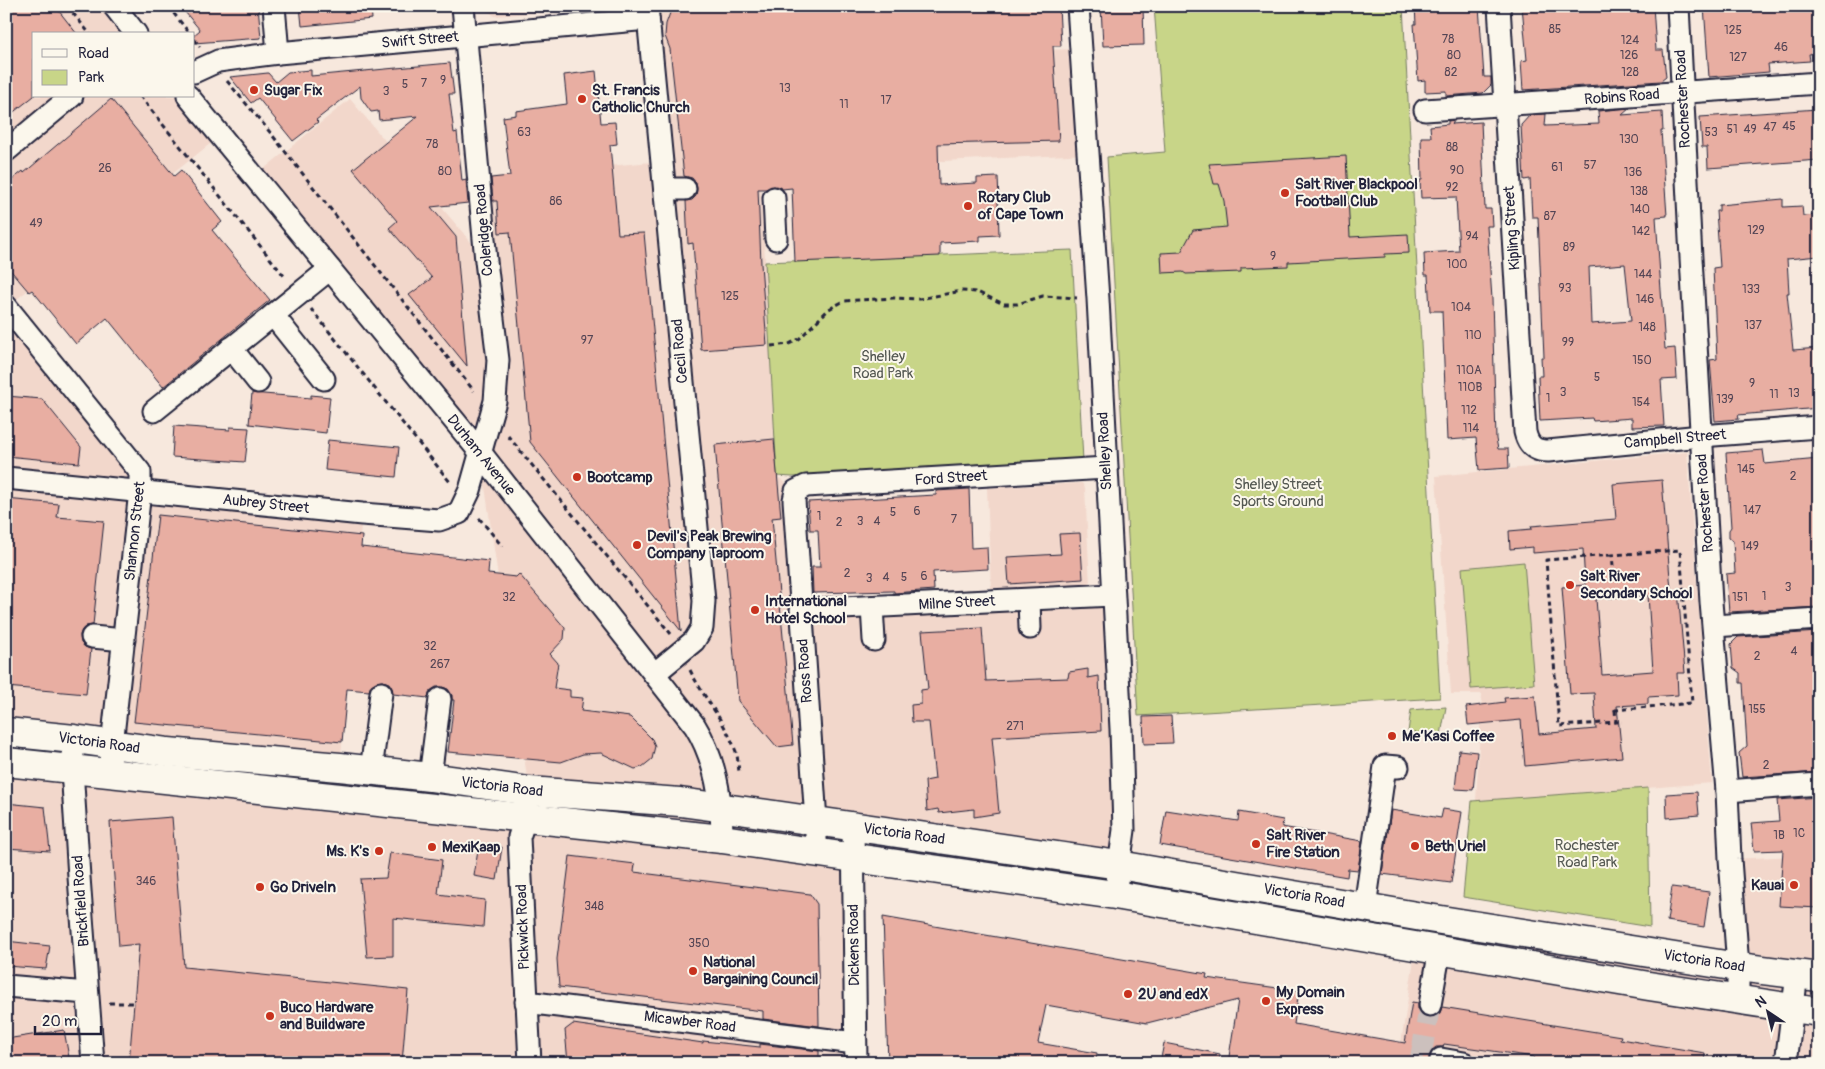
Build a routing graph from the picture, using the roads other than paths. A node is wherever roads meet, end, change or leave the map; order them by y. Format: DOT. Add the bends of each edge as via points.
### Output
graph roads {
  1 [pos="114,6"];
  2 [pos="274,6"];
  3 [pos="463,6"];
  4 [pos="1078,6"];
  5 [pos="1499,6"];
  6 [pos="1678,6"];
  7 [pos="648,12"];
  8 [pos="134,32"];
  9 [pos="466,36"];
  10 [pos="278,53"];
  11 [pos="195,72"];
  12 [pos="1819,83"];
  13 [pos="1683,93"];
  14 [pos="70,98"];
  15 [pos="190,98"];
  16 [pos="1504,105"];
  17 [pos="1425,110"];
  18 [pos="6,151"];
  19 [pos="769,205"];
  20 [pos="776,239"];
  21 [pos="330,268"];
  22 [pos="6,306"];
  23 [pos="273,314"];
  24 [pos="231,348"];
  25 [pos="324,379"];
  26 [pos="258,382"];
  27 [pos="154,411"];
  28 [pos="1819,427"];
  29 [pos="1701,436"];
  30 [pos="1532,447"];
  31 [pos="480,452"];
  32 [pos="1106,468"];
  33 [pos="6,478"];
  34 [pos="140,491"];
  35 [pos="796,491"];
  36 [pos="1113,595"];
  37 [pos="1028,600"];
  38 [pos="872,607"];
  39 [pos="801,610"];
  40 [pos="1819,619"];
  41 [pos="1714,626"];
  42 [pos="1030,628"];
  43 [pos="92,637"];
  44 [pos="124,640"];
  45 [pos="874,640"];
  46 [pos="654,674"];
  47 [pos="380,693"];
  48 [pos="440,699"];
  49 [pos="6,732"];
  50 [pos="74,739"];
  51 [pos="112,745"];
  52 [pos="6,762"];
  53 [pos="1398,767"];
  54 [pos="72,769"];
  55 [pos="371,771"];
  56 [pos="109,772"];
  57 [pos="430,777"];
  58 [pos="1819,784"];
  59 [pos="1727,791"];
  60 [pos="527,804"];
  61 [pos="722,808"];
  62 [pos="816,822"];
  63 [pos="853,826"];
  64 [pos="722,838"];
  65 [pos="816,853"];
  66 [pos="1034,853"];
  67 [pos="853,857"];
  68 [pos="1118,865"];
  69 [pos="1030,882"];
  70 [pos="1115,895"];
  71 [pos="1324,900"];
  72 [pos="1366,907"];
  73 [pos="1445,920"];
  74 [pos="1319,929"];
  75 [pos="1440,950"];
  76 [pos="1738,967"];
  77 [pos="1808,975"];
  78 [pos="6,986"];
  79 [pos="87,993"];
  80 [pos="1738,999"];
  81 [pos="526,1002"];
  82 [pos="1430,1005"];
  83 [pos="1792,1008"];
  84 [pos="1819,1012"];
  85 [pos="855,1053"];
  86 [pos="1441,1059"];
  87 [pos="94,1063"];
  88 [pos="530,1063"];
  89 [pos="1464,1063"];
  90 [pos="1786,1063"];
  1 -- 8 [label="street"];
  2 -- 10 [label="street"];
  3 -- 9 [label="street, Coleridge Road"];
  4 -- 32 [label="street, Shelley Road"];
  5 -- 16 [label="street, Kipling Street"];
  6 -- 13 [label="street, Rochester Road"];
  7 -- 9 [label="street, Swift Street"];
  7 -- 46 [label="street, Cecil Road" via="675,189 704,601 702,628 694,641"];
  9 -- 10 [label="street, Swift Street"];
  9 -- 31 [label="street, Coleridge Road" via="498,360 495,401"];
  10 -- 11 [label="street, Swift Street" via="218,61"];
  12 -- 13 [label="street, Robins Road"];
  13 -- 16 [label="street, Robins Road"];
  13 -- 29 [label="street, Rochester Road"];
  14 -- 18 [label="street"];
  15 -- 21 [label="street, Durham Avenue"];
  16 -- 17 [label="street, Robins Road"];
  16 -- 30 [label="street, Kipling Street" via="1525,432"];
  19 -- 20 [label="street"];
  21 -- 23 [label="street"];
  21 -- 31 [label="street, Durham Avenue"];
  22 -- 34 [label="street, Shannon Street" via="140,472"];
  23 -- 24 [label="street"];
  23 -- 25 [label="street"];
  24 -- 26 [label="street"];
  24 -- 27 [label="street"];
  28 -- 29 [label="street, Campbell Street"];
  29 -- 30 [label="street, Campbell Street" via="1548,451"];
  29 -- 41 [label="street, Rochester Road"];
  31 -- 34 [label="street, Aubrey Street" via="470,490 459,513 439,520"];
  31 -- 46 [label="street, Durham Avenue"];
  32 -- 35 [label="street, Ford Street" via="806,486"];
  32 -- 36 [label="street, Shelley Road"];
  33 -- 34 [label="street, Aubrey Street"];
  34 -- 44 [label="street, Shannon Street"];
  35 -- 39 [label="street, Ross Road"];
  36 -- 37 [label="street, Milne Street"];
  36 -- 68 [label="street, Shelley Road" via="1124,830"];
  37 -- 38 [label="street, Milne Street"];
  37 -- 42 [label="street"];
  38 -- 39 [label="street, Milne Street"];
  38 -- 45 [label="street"];
  39 -- 62 [label="street, Ross Road"];
  40 -- 41 [label="street"];
  41 -- 59 [label="street, Rochester Road"];
  43 -- 44 [label="street"];
  44 -- 51 [label="street, Shannon Street"];
  46 -- 61 [label="street, Durham Avenue" via="706,745"];
  47 -- 55 [label="street"];
  48 -- 57 [label="street"];
  49 -- 50 [label="main road, Victoria Road"];
  50 -- 51 [label="main road, Victoria Road"];
  50 -- 54 [label="street, Brickfield Road"];
  51 -- 55 [label="main road, Victoria Road"];
  51 -- 56 [label="street, Shannon Street"];
  52 -- 54 [label="main road, Victoria Road"];
  53 -- 72 [label="street" via="1385,766"];
  54 -- 56 [label="main road, Victoria Road"];
  54 -- 79 [label="street, Brickfield Road"];
  55 -- 57 [label="main road, Victoria Road"];
  56 -- 60 [label="main road, Victoria Road" via="338,798"];
  57 -- 60 [label="main road, Victoria Road"];
  58 -- 59 [label="street"];
  59 -- 76 [label="street, Rochester Road"];
  60 -- 61 [label="main road, Victoria Road" via="680,802"];
  60 -- 64 [label="main road, Victoria Road"];
  60 -- 81 [label="street, Pickwick Road" via="519,837"];
  61 -- 62 [label="main road, Victoria Road"];
  61 -- 64 [label="street, Durham Avenue"];
  62 -- 63 [label="main road, Victoria Road"];
  62 -- 65 [label="street, Ross Road"];
  63 -- 66 [label="main road, Victoria Road"];
  63 -- 67 [label="street, Dickens Road"];
  64 -- 65 [label="main road, Victoria Road"];
  65 -- 67 [label="main road, Victoria Road"];
  66 -- 68 [label="main road, Victoria Road"];
  66 -- 69 [label="street"];
  67 -- 69 [label="main road, Victoria Road"];
  67 -- 85 [label="street, Dickens Road"];
  68 -- 70 [label="street, Shelley Road"];
  68 -- 71 [label="main road, Victoria Road"];
  69 -- 70 [label="main road, Victoria Road"];
  70 -- 74 [label="main road, Victoria Road"];
  71 -- 72 [label="main road, Victoria Road"];
  71 -- 74 [label="street"];
  72 -- 73 [label="main road, Victoria Road"];
  73 -- 75 [label="main road"];
  73 -- 76 [label="main road, Victoria Road"];
  74 -- 75 [label="main road, Victoria Road"];
  75 -- 80 [label="main road, Victoria Road"];
  75 -- 82 [label="street"];
  76 -- 77 [label="main road, Victoria Road"];
  76 -- 80 [label="street, Rochester Road"];
  77 -- 83 [label="street"];
  78 -- 79 [label="street"];
  79 -- 87 [label="street, Brickfield Road"];
  80 -- 83 [label="main road, Victoria Road"];
  81 -- 85 [label="street, Micawber Road"];
  81 -- 88 [label="street, Pickwick Road"];
  83 -- 84 [label="main road, Victoria Road"];
  83 -- 90 [label="street"];
  86 -- 89 [label="street"];
}
